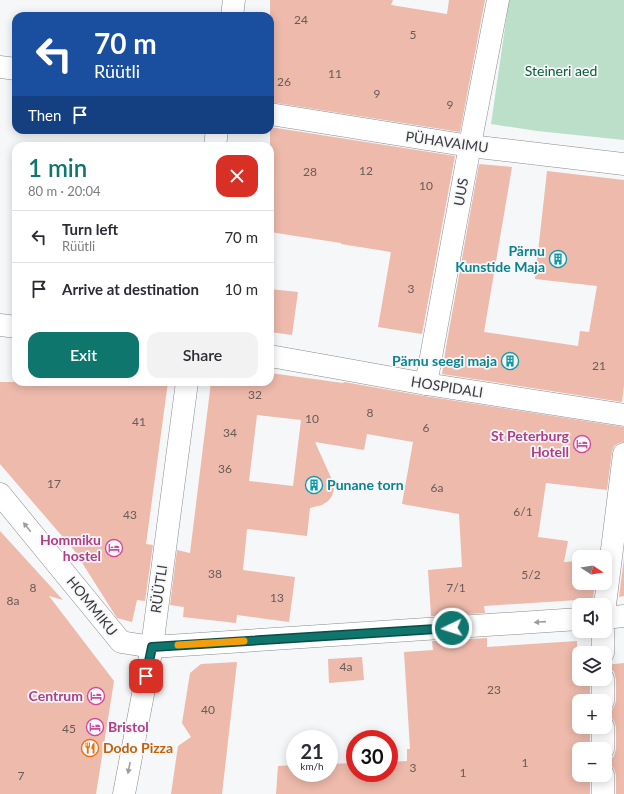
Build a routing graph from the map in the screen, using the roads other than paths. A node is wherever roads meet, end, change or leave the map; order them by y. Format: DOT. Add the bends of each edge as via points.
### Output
graph roads {
  1 [pos="234,0"];
  2 [pos="498,0"];
  3 [pos="232,12"];
  4 [pos="0,67"];
  5 [pos="12,68"];
  6 [pos="274,115"];
  7 [pos="470,146"];
  8 [pos="624,164"];
  9 [pos="0,325"];
  10 [pos="12,326"];
  11 [pos="274,357"];
  12 [pos="426,384"];
  13 [pos="186,386"];
  14 [pos="624,415"];
  15 [pos="624,454"];
  16 [pos="0,494"];
  17 [pos="606,598"];
  18 [pos="624,616"];
  19 [pos="612,617"];
  20 [pos="572,620"];
  21 [pos="152,647"];
  22 [pos="603,782"];
  23 [pos="124,794"];
  24 [pos="603,794"];
  1 -- 3 [label="street"];
  2 -- 7 [label="street, UUS"];
  4 -- 5 [label="street"];
  6 -- 7 [label="street, PÜHAVAIMU"];
  7 -- 8 [label="street, PÜHAVAIMU"];
  7 -- 12 [label="street, UUS"];
  9 -- 10 [label="street"];
  11 -- 12 [label="street, HOSPIDALI"];
  12 -- 14 [label="street, HOSPIDALI"];
  13 -- 21 [label="street, RÜÜTLI"];
  15 -- 17 [label="street"];
  21 -- 16 [label="street, HOMMIKU, one-way" via="121,642"];
  18 -- 19 [label="street"];
  20 -- 21 [label="street, HOMMIKU, one-way"];
  21 -- 23 [label="street, RÜÜTLI, one-way"];
  22 -- 24 [label="street"];
}
